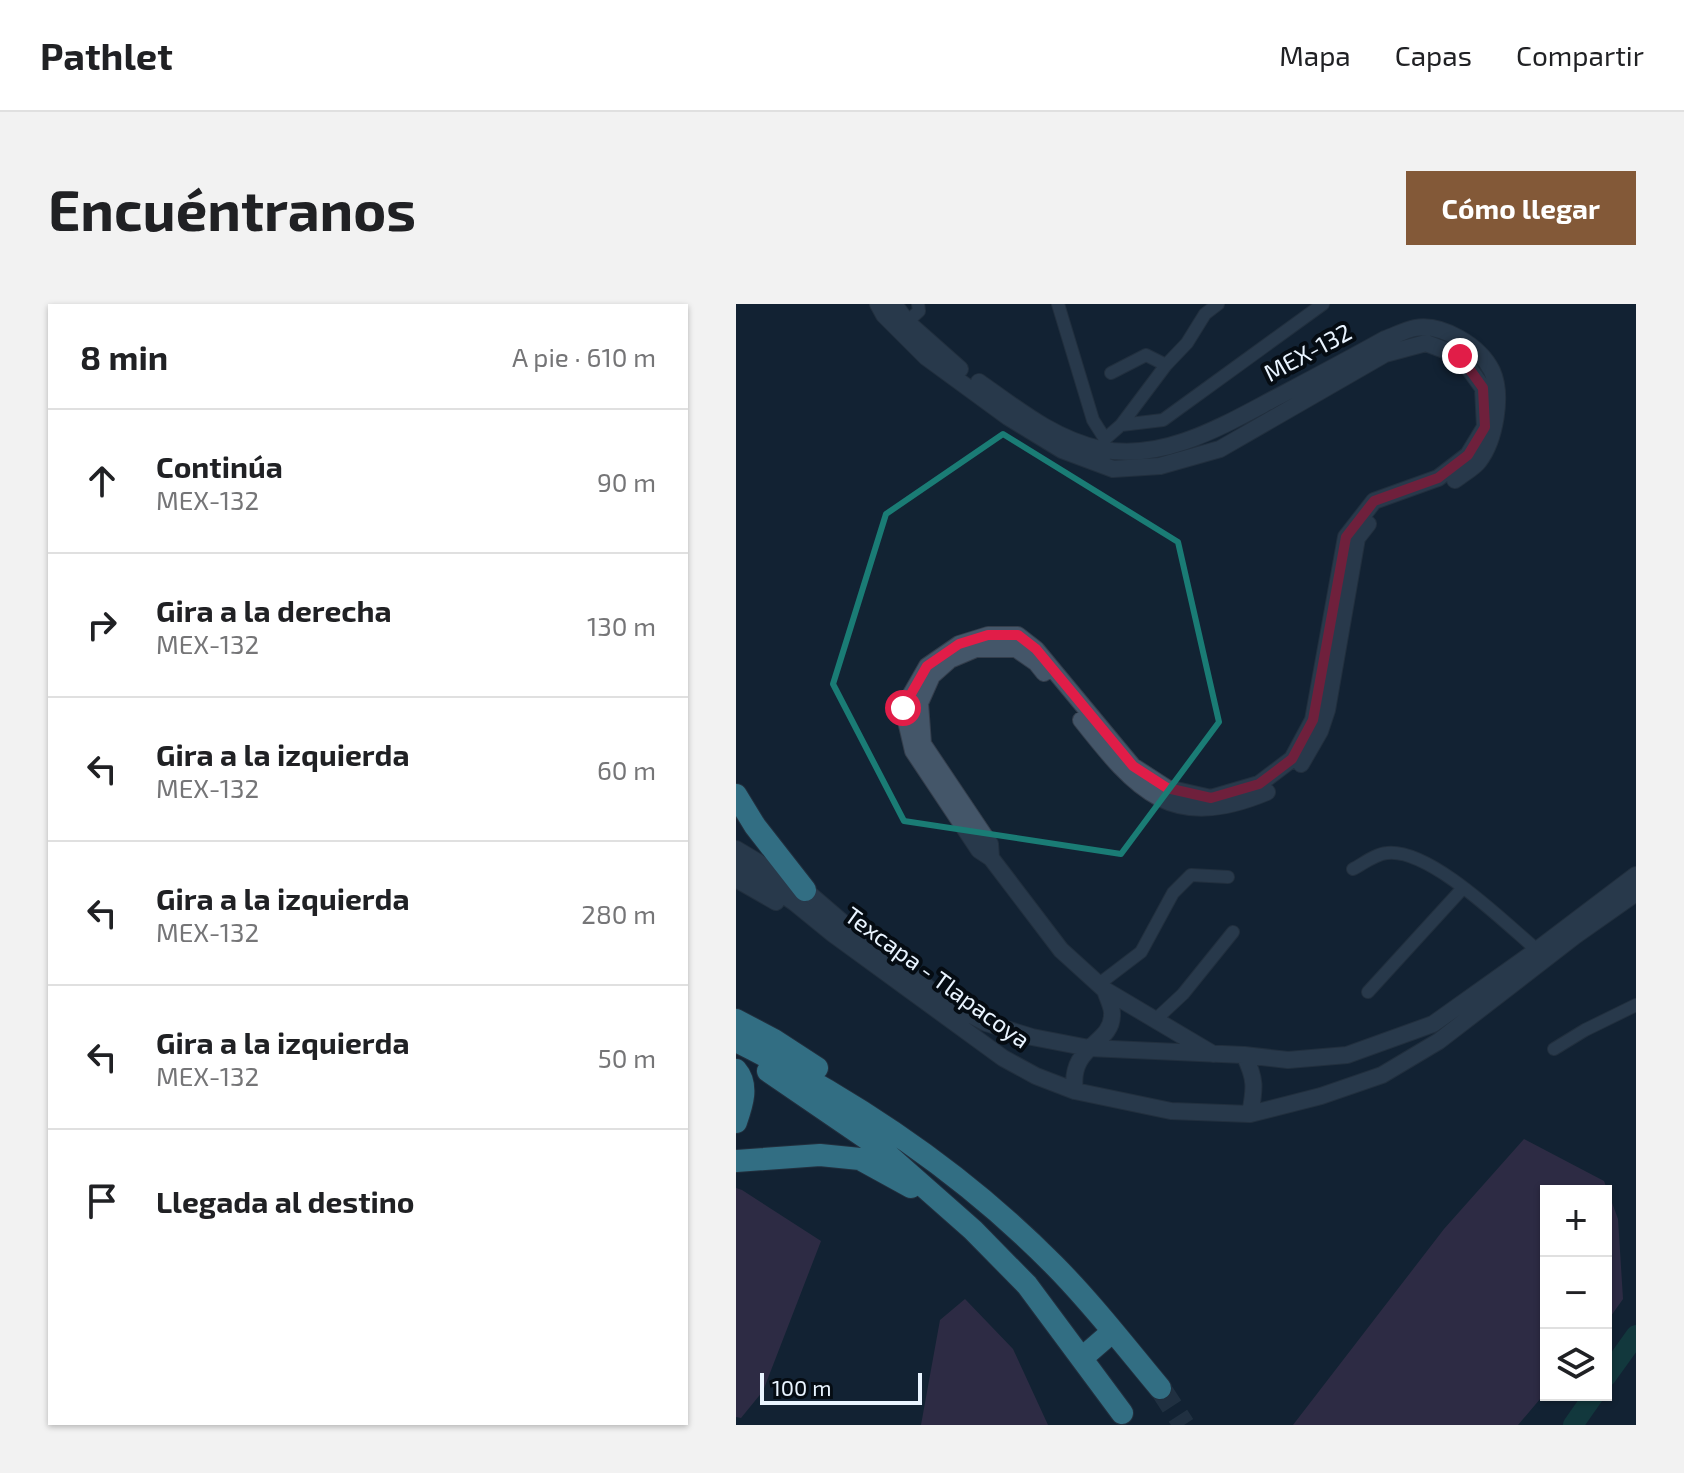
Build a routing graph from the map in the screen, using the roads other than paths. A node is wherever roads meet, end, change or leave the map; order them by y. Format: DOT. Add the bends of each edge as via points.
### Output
graph roads {
  1 [pos="878,304"];
  2 [pos="894,304"];
  3 [pos="918,304"];
  4 [pos="1058,304"];
  5 [pos="1218,304"];
  6 [pos="1323,304"];
  7 [pos="907,322"];
  8 [pos="1166,365"];
  9 [pos="1111,373"];
  10 [pos="1121,425"];
  11 [pos="1104,444"];
  12 [pos="1113,469"];
  13 [pos="736,795"];
  14 [pos="736,849"];
  15 [pos="991,858"];
  16 [pos="736,863"];
  17 [pos="1353,869"];
  18 [pos="1636,875"];
  19 [pos="1228,877"];
  20 [pos="736,879"];
  21 [pos="1463,888"];
  22 [pos="805,890"];
  23 [pos="1636,893"];
  24 [pos="1233,932"];
  25 [pos="833,934"];
  26 [pos="1537,950"];
  27 [pos="1102,987"];
  28 [pos="1368,992"];
  29 [pos="1636,1005"];
  30 [pos="736,1020"];
  31 [pos="1154,1021"];
  32 [pos="736,1041"];
  33 [pos="1089,1048"];
  34 [pos="1554,1049"];
  35 [pos="736,1053"];
  36 [pos="1213,1054"];
  37 [pos="1244,1055"];
  38 [pos="736,1070"];
  39 [pos="1075,1091"];
  40 [pos="1250,1114"];
  41 [pos="736,1122"];
  42 [pos="736,1161"];
  43 [pos="990,1206"];
  44 [pos="952,1210"];
  45 [pos="1112,1332"];
  46 [pos="1082,1358"];
  47 [pos="1160,1388"];
  48 [pos="1122,1413"];
  1 -- 12 [label="main road" via="926,357 1008,417 1062,450"];
  2 -- 7 [label="main road, MEX-132"];
  3 -- 7 [label="street" via="919,311"];
  4 -- 11 [label="street"];
  5 -- 8 [label="street"];
  6 -- 10 [label="street" via="1163,420"];
  7 -- 11 [label="main road, MEX-132" via="949,362 1036,422 1067,439"];
  8 -- 9 [label="street" via="1146,355"];
  8 -- 10 [label="street"];
  10 -- 11 [label="street"];
  11 -- 12 [label="street"];
  11 -- 15 [label="main road, MEX-132" via="1138,450 1210,432 1415,328 1444,329 1469,345 1492,370 1498,400 1495,425 1479,461 1448,484 1379,512 1357,538 1320,731 1301,764 1267,792 1226,807 1183,807 1147,792 1121,770 1036,663 1016,649 976,649 950,660 932,676 920,703 923,744 990,844"];
  12 -- 15 [label="main road, MEX-132" via="1160,466 1220,449 1385,354 1426,343 1460,356 1483,388 1485,427 1468,455 1438,478 1374,501 1346,537 1313,720 1292,759 1259,784 1211,798 1167,788 1133,766 1036,649 1018,635 988,635 959,644 927,666 903,708 913,751 979,850"];
  13 -- 22 [label="highway"];
  14 -- 22 [label="main road, Texcapa - Tlapacoya"];
  15 -- 27 [label="main road, MEX-132" via="1061,950"];
  16 -- 25 [label="main road, Texcapa - Tlapacoya"];
  17 -- 21 [label="street" via="1382,853 1398,852 1433,866"];
  18 -- 26 [label="main road, Texcapa - Tlapacoya"];
  19 -- 27 [label="street" via="1191,875 1173,893 1141,952"];
  20 -- 25 [label="main road"];
  21 -- 26 [label="street"];
  21 -- 28 [label="street"];
  22 -- 33 [label="main road, Texcapa - Tlapacoya" via="948,1003 986,1023"];
  23 -- 40 [label="main road, Texcapa - Tlapacoya" via="1439,1041 1382,1075"];
  24 -- 31 [label="street"];
  25 -- 39 [label="main road, Texcapa - Tlapacoya" via="1003,1058"];
  26 -- 37 [label="main road, Texcapa - Tlapacoya" via="1433,1024 1394,1040 1347,1055 1288,1060"];
  27 -- 31 [label="main road, MEX-132"];
  27 -- 33 [label="main road" via="1113,1015"];
  29 -- 34 [label="street"];
  30 -- 43 [label="highway" via="879,1109"];
  31 -- 36 [label="main road, MEX-132"];
  32 -- 43 [label="highway" via="843,1100"];
  33 -- 36 [label="main road, Texcapa - Tlapacoya"];
  33 -- 39 [label="main road" via="1077,1062"];
  35 -- 44 [label="highway" via="879,1147"];
  36 -- 37 [label="main road, Texcapa - Tlapacoya"];
  37 -- 40 [label="main road" via="1254,1076"];
  38 -- 41 [label="highway" via="744,1100"];
  39 -- 40 [label="main road, Texcapa - Tlapacoya" via="1171,1111"];
  42 -- 44 [label="highway" via="820,1155 860,1159"];
  43 -- 45 [label="highway" via="1054,1265"];
  44 -- 46 [label="highway" via="1027,1285"];
  45 -- 46 [label="highway"];
  45 -- 47 [label="highway"];
  46 -- 48 [label="highway"];
}
